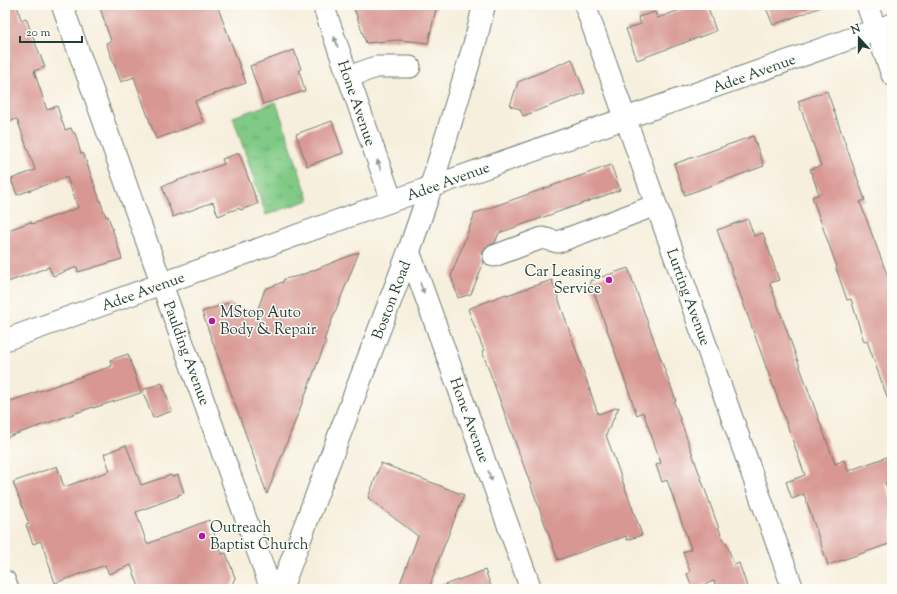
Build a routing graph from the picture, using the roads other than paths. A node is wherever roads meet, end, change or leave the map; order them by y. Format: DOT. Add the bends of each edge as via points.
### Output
graph roads {
  1 [pos="62,5"];
  2 [pos="323,5"];
  3 [pos="484,5"];
  4 [pos="585,5"];
  5 [pos="867,5"];
  6 [pos="884,27"];
  7 [pos="410,67"];
  8 [pos="892,75"];
  9 [pos="348,77"];
  10 [pos="626,118"];
  11 [pos="431,187"];
  12 [pos="392,201"];
  13 [pos="656,205"];
  14 [pos="409,251"];
  15 [pos="494,256"];
  16 [pos="162,284"];
  17 [pos="5,340"];
  18 [pos="5,581"];
  19 [pos="8,589"];
  20 [pos="271,589"];
  21 [pos="281,589"];
  22 [pos="531,589"];
  23 [pos="793,589"];
  1 -- 16 [label="street, Paulding Avenue"];
  9 -- 2 [label="street, Hone Avenue, one-way"];
  3 -- 11 [label="main road, Boston Road"];
  4 -- 10 [label="street, Lurting Avenue"];
  5 -- 6 [label="street"];
  6 -- 8 [label="street"];
  6 -- 10 [label="street, Adee Avenue"];
  7 -- 9 [label="street" via="376,67"];
  12 -- 9 [label="street, Hone Avenue, one-way"];
  10 -- 11 [label="street, Adee Avenue"];
  10 -- 13 [label="street, Lurting Avenue"];
  11 -- 12 [label="street, Adee Avenue"];
  11 -- 14 [label="main road, Boston Road"];
  12 -- 16 [label="street, Adee Avenue"];
  13 -- 15 [label="street" via="558,242 542,238"];
  13 -- 23 [label="street, Lurting Avenue"];
  14 -- 21 [label="main road, Boston Road"];
  14 -- 22 [label="street, Hone Avenue, one-way"];
  16 -- 17 [label="street, Adee Avenue"];
  16 -- 20 [label="street, Paulding Avenue"];
  18 -- 19 [label="street"];
}
